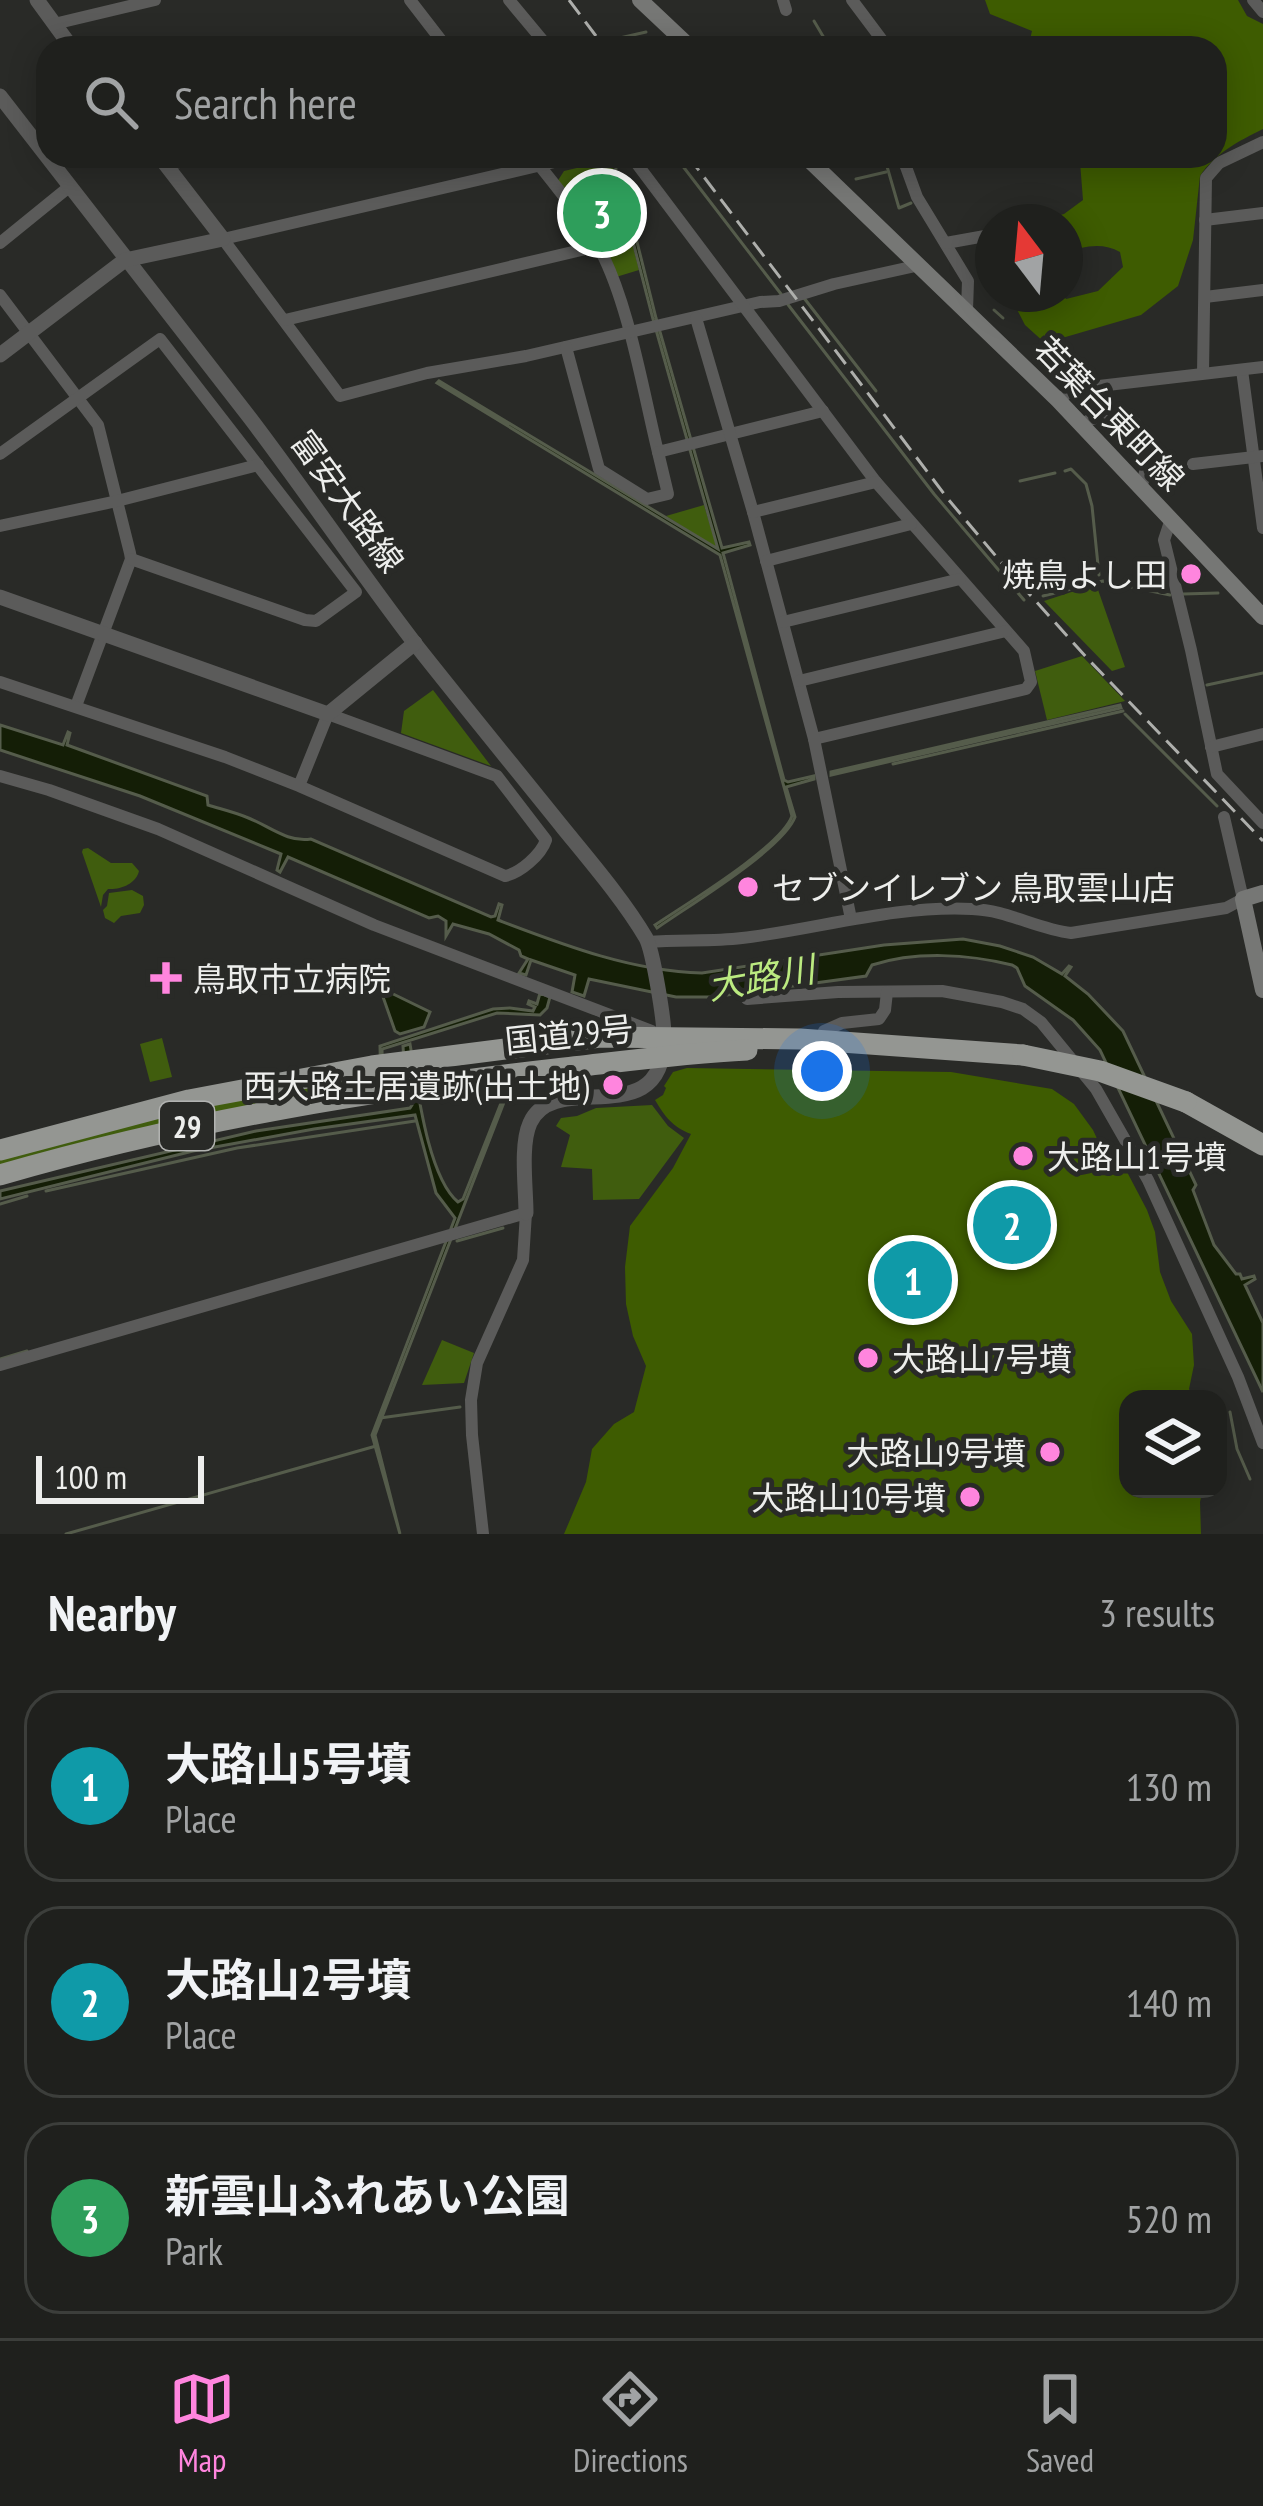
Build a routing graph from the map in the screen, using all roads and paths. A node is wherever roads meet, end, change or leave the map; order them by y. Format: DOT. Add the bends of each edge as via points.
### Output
graph roads {
  1 [pos="37,0"];
  2 [pos="155,0"];
  3 [pos="410,0"];
  4 [pos="509,0"];
  5 [pos="640,0"];
  6 [pos="852,0"];
  7 [pos="1252,0"];
  8 [pos="1263,12"];
  9 [pos="53,24"];
  10 [pos="62,36"];
  11 [pos="438,36"];
  12 [pos="539,36"];
  13 [pos="678,36"];
  14 [pos="879,36"];
  15 [pos="0,96"];
  16 [pos="1263,142"];
  17 [pos="36,143"];
  18 [pos="1227,159"];
  19 [pos="55,168"];
  20 [pos="168,168"];
  21 [pos="512,168"];
  22 [pos="540,168"];
  23 [pos="640,168"];
  24 [pos="819,168"];
  25 [pos="906,168"];
  26 [pos="1215,168"];
  27 [pos="69,187"];
  28 [pos="1263,213"];
  29 [pos="1205,220"];
  30 [pos="975,238"];
  31 [pos="223,239"];
  32 [pos="0,243"];
  33 [pos="946,243"];
  34 [pos="598,246"];
  35 [pos="125,260"];
  36 [pos="920,265"];
  37 [pos="1263,290"];
  38 [pos="0,296"];
  39 [pos="1205,297"];
  40 [pos="746,307"];
  41 [pos="967,310"];
  42 [pos="696,318"];
  43 [pos="285,320"];
  44 [pos="29,333"];
  45 [pos="629,333"];
  46 [pos="566,347"];
  47 [pos="0,355"];
  48 [pos="1263,367"];
  49 [pos="1241,370"];
  50 [pos="1203,373"];
  51 [pos="79,399"];
  52 [pos="1058,400"];
  53 [pos="824,411"];
  54 [pos="1081,424"];
  55 [pos="731,433"];
  56 [pos="658,452"];
  57 [pos="0,454"];
  58 [pos="1258,456"];
  59 [pos="1193,464"];
  60 [pos="258,465"];
  61 [pos="876,482"];
  62 [pos="1141,488"];
  63 [pos="117,501"];
  64 [pos="753,512"];
  65 [pos="1171,519"];
  66 [pos="911,524"];
  67 [pos="0,526"];
  68 [pos="1263,528"];
  69 [pos="130,559"];
  70 [pos="766,561"];
  71 [pos="960,579"];
  72 [pos="0,597"];
  73 [pos="1263,617"];
  74 [pos="783,622"];
  75 [pos="1006,631"];
  76 [pos="104,634"];
  77 [pos="415,644"];
  78 [pos="799,681"];
  79 [pos="0,682"];
  80 [pos="76,706"];
  81 [pos="328,714"];
  82 [pos="1263,734"];
  83 [pos="814,739"];
  84 [pos="1211,747"];
  85 [pos="0,776"];
  86 [pos="298,786"];
  87 [pos="1224,817"];
  88 [pos="1263,823"];
  89 [pos="1263,893"];
  90 [pos="1243,899"];
  91 [pos="851,919"];
  92 [pos="649,942"];
  93 [pos="1263,990"];
  94 [pos="886,992"];
  95 [pos="747,998"];
  96 [pos="824,1031"];
  97 [pos="662,1035"];
  98 [pos="1263,1144"];
  99 [pos="0,1150"];
  100 [pos="0,1175"];
  101 [pos="526,1213"];
  102 [pos="0,1365"];
  103 [pos="1263,1443"];
  104 [pos="482,1534"];
  1 -- 9 [label="street"];
  2 -- 9 [label="street"];
  3 -- 11 [label="street"];
  4 -- 12 [label="street"];
  5 -- 13 [label="main road"];
  6 -- 14 [label="street"];
  7 -- 8 [label="street"];
  9 -- 10 [label="street"];
  15 -- 17 [label="street, 富安大路線"];
  16 -- 18 [label="street"];
  19 -- 27 [label="street, 富安大路線"];
  20 -- 31 [label="street"];
  21 -- 31 [label="street"];
  22 -- 34 [label="street"];
  23 -- 40 [label="street"];
  24 -- 36 [label="main road, 若葉台東町線"];
  25 -- 33 [label="street"];
  26 -- 29 [label="street" via="1206,178"];
  27 -- 32 [label="street"];
  27 -- 35 [label="street, 富安大路線"];
  28 -- 29 [label="street"];
  29 -- 39 [label="street"];
  30 -- 33 [label="street"];
  31 -- 35 [label="street"];
  31 -- 43 [label="street"];
  33 -- 41 [label="street" via="968,280"];
  34 -- 43 [label="street"];
  34 -- 45 [label="street"];
  35 -- 44 [label="street"];
  35 -- 77 [label="street, 富安大路線"];
  36 -- 40 [label="street"];
  36 -- 41 [label="main road, 若葉台東町線"];
  37 -- 39 [label="street"];
  38 -- 44 [label="street"];
  39 -- 50 [label="street"];
  40 -- 42 [label="street"];
  40 -- 53 [label="street"];
  41 -- 52 [label="main road, 若葉台東町線"];
  42 -- 45 [label="street"];
  42 -- 55 [label="street"];
  43 -- 46 [label="street" via="340,396"];
  44 -- 47 [label="street"];
  44 -- 51 [label="street"];
  45 -- 46 [label="street"];
  45 -- 56 [label="street"];
  46 -- 56 [label="street" via="598,469 647,499 668,494"];
  48 -- 49 [label="street"];
  49 -- 50 [label="street"];
  49 -- 58 [label="street"];
  50 -- 52 [label="street" via="1073,388"];
  51 -- 57 [label="street"];
  51 -- 60 [label="street" via="160,339"];
  51 -- 63 [label="street" via="98,424"];
  52 -- 54 [label="main road, 若葉台東町線"];
  53 -- 55 [label="street"];
  53 -- 61 [label="street"];
  54 -- 62 [label="main road, 若葉台東町線"];
  54 -- 62 [label="street" via="1098,415 1136,423 1148,469"];
  55 -- 56 [label="street"];
  55 -- 64 [label="street"];
  58 -- 59 [label="street"];
  58 -- 68 [label="street"];
  60 -- 63 [label="street"];
  60 -- 69 [label="street" via="356,592 316,621 305,620"];
  61 -- 64 [label="street"];
  61 -- 66 [label="street"];
  62 -- 65 [label="main road, 若葉台東町線"];
  63 -- 67 [label="street"];
  63 -- 69 [label="street"];
  64 -- 70 [label="street"];
  65 -- 73 [label="main road, 若葉台東町線"];
  65 -- 84 [label="street" via="1164,540"];
  66 -- 70 [label="street"];
  66 -- 71 [label="street"];
  69 -- 76 [label="street"];
  70 -- 74 [label="street"];
  71 -- 74 [label="street"];
  71 -- 75 [label="street"];
  72 -- 76 [label="street"];
  74 -- 78 [label="street"];
  75 -- 78 [label="street"];
  75 -- 83 [label="street" via="1024,651 1026,689"];
  76 -- 80 [label="street"];
  76 -- 81 [label="street"];
  77 -- 81 [label="street"];
  77 -- 92 [label="street, 富安大路線"];
  78 -- 83 [label="street"];
  79 -- 80 [label="street"];
  80 -- 86 [label="street"];
  81 -- 86 [label="street"];
  81 -- 86 [label="street" via="497,776 546,840 543,848 505,876"];
  82 -- 84 [label="street"];
  83 -- 91 [label="street"];
  84 -- 88 [label="street" via="1216,774"];
  85 -- 97 [label="street" via="158,829 374,925"];
  87 -- 90 [label="street"];
  89 -- 90 [label="main road"];
  90 -- 91 [label="street" via="1071,933 977,909"];
  90 -- 93 [label="main road"];
  91 -- 92 [label="street" via="741,938"];
  92 -- 97 [label="street"];
  94 -- 95 [label="street"];
  94 -- 96 [label="street" via="879,1019"];
  94 -- 103 [label="street" via="1002,1002 1041,1022 1061,1045 1096,1088 1148,1180"];
  97 -- 98 [label="highway, 国道29号 / 29, bridge" via="1023,1055 1186,1102"];
  97 -- 99 [label="highway, 国道29号 / 29" via="372,1066 189,1100"];
  97 -- 100 [label="highway, 国道29号 / 29" via="503,1075 195,1125"];
  97 -- 101 [label="street" via="648,1086 537,1113 525,1159"];
  101 -- 102 [label="street"];
  101 -- 104 [label="street" via="524,1260 477,1364 471,1400"];
}
